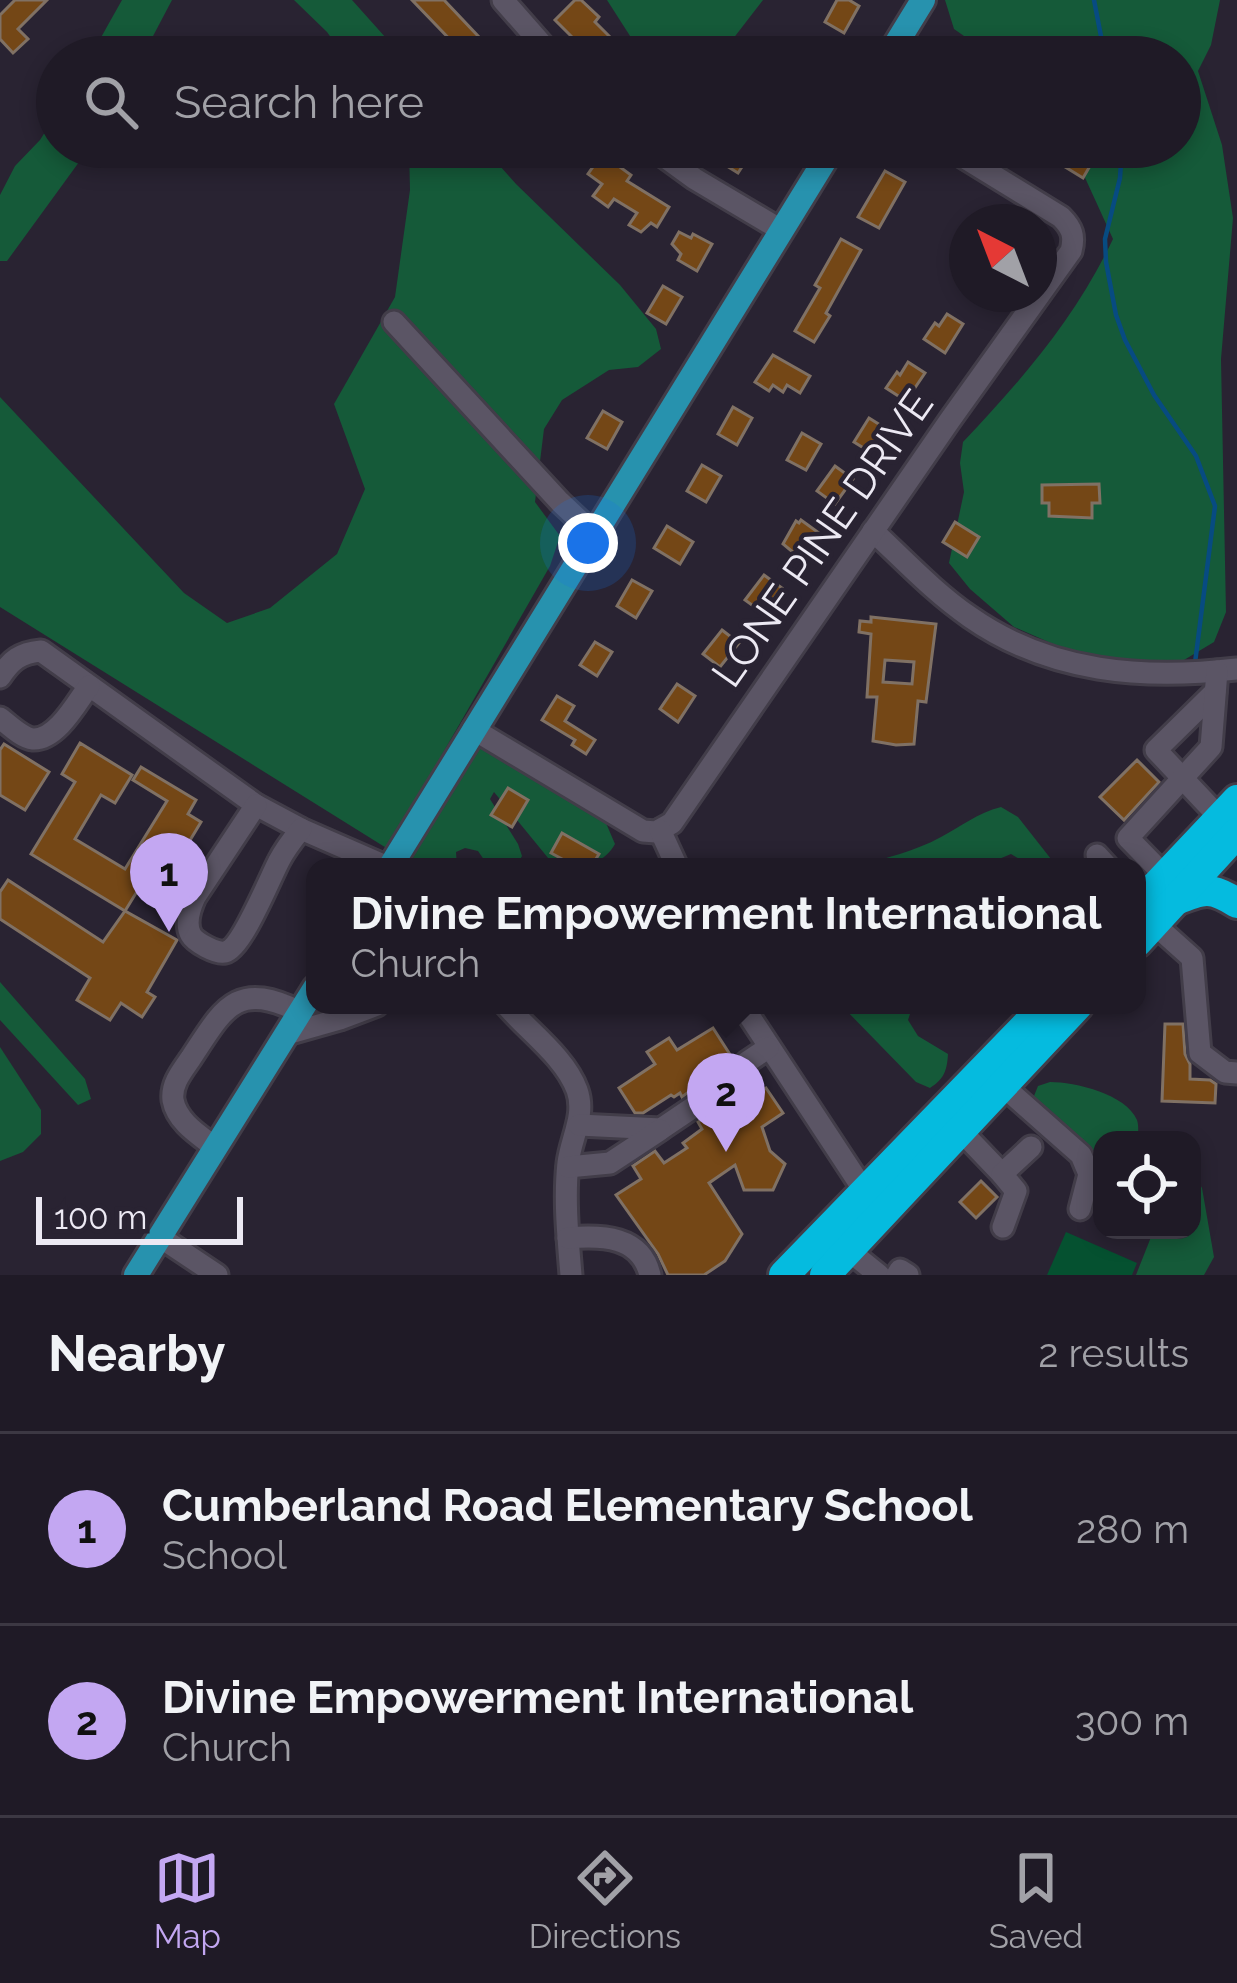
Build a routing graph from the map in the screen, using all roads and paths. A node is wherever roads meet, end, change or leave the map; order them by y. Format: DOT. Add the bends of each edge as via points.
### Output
graph roads {
  1 [pos="503,0"];
  2 [pos="923,0"];
  3 [pos="535,36"];
  4 [pos="901,36"];
  5 [pos="680,168"];
  6 [pos="820,168"];
  7 [pos="981,168"];
  8 [pos="781,230"];
  9 [pos="394,322"];
  10 [pos="873,531"];
  11 [pos="594,534"];
  12 [pos="0,677"];
  13 [pos="1223,677"];
  14 [pos="89,686"];
  15 [pos="0,718"];
  16 [pos="473,729"];
  17 [pos="1183,778"];
  18 [pos="256,806"];
  19 [pos="1231,817"];
  20 [pos="301,829"];
  21 [pos="660,830"];
  22 [pos="368,858"];
  23 [pos="394,858"];
  24 [pos="673,858"];
  25 [pos="1145,858"];
  26 [pos="1146,859"];
  27 [pos="1171,889"];
  28 [pos="1237,903"];
  29 [pos="1146,920"];
  30 [pos="1146,926"];
  31 [pos="306,1002"];
  32 [pos="353,1014"];
  33 [pos="514,1014"];
  34 [pos="747,1014"];
  35 [pos="1039,1014"];
  36 [pos="1067,1014"];
  37 [pos="293,1023"];
  38 [pos="768,1048"];
  39 [pos="1237,1073"];
  40 [pos="993,1077"];
  41 [pos="579,1125"];
  42 [pos="661,1129"];
  43 [pos="960,1130"];
  44 [pos="1031,1147"];
  45 [pos="216,1148"];
  46 [pos="568,1166"];
  47 [pos="1002,1174"];
  48 [pos="865,1192"];
  49 [pos="1080,1209"];
  50 [pos="1003,1227"];
  51 [pos="160,1237"];
  52 [pos="568,1238"];
  53 [pos="614,1238"];
  54 [pos="848,1250"];
  55 [pos="136,1275"];
  56 [pos="218,1275"];
  57 [pos="571,1275"];
  58 [pos="640,1275"];
  59 [pos="650,1275"];
  60 [pos="784,1275"];
  61 [pos="802,1275"];
  62 [pos="825,1275"];
  63 [pos="879,1275"];
  64 [pos="897,1275"];
  65 [pos="908,1275"];
  1 -- 3 [label="street"];
  2 -- 4 [label="main road"];
  5 -- 8 [label="street"];
  6 -- 8 [label="main road"];
  7 -- 10 [label="street, LONE PINE DRIVE" via="1061,217 1074,239 1067,260"];
  8 -- 11 [label="main road"];
  9 -- 11 [label="street"];
  10 -- 13 [label="street" via="962,611 1030,649 1130,674"];
  10 -- 21 [label="street, LONE PINE DRIVE" via="672,824"];
  11 -- 16 [label="main road"];
  12 -- 14 [label="street" via="10,661 40,651"];
  13 -- 17 [label="street" via="1210,747"];
  13 -- 17 [label="street" via="1156,750"];
  14 -- 15 [label="street" via="37,739"];
  14 -- 18 [label="street"];
  16 -- 21 [label="street" via="634,827"];
  16 -- 23 [label="main road"];
  17 -- 19 [label="street"];
  17 -- 25 [label="street" via="1128,838"];
  18 -- 20 [label="street"];
  18 -- 20 [label="street" via="190,910 191,936 210,948 225,952 239,938"];
  19 -- 27 [label="highway"];
  20 -- 22 [label="street"];
  21 -- 24 [label="street"];
  26 -- 27 [label="street"];
  27 -- 28 [label="highway" via="1222,893"];
  27 -- 29 [label="highway"];
  30 -- 39 [label="street" via="1192,958 1200,1053"];
  31 -- 37 [label="main road"];
  32 -- 37 [label="street"];
  33 -- 41 [label="street" via="571,1076"];
  34 -- 38 [label="street"];
  35 -- 40 [label="highway"];
  36 -- 40 [label="highway"];
  37 -- 45 [label="main road"];
  37 -- 45 [label="street" via="279,1001 232,1004 176,1080 179,1117"];
  38 -- 42 [label="street"];
  38 -- 48 [label="street"];
  40 -- 43 [label="highway"];
  40 -- 48 [label="highway"];
  40 -- 49 [label="street" via="1081,1155 1089,1174"];
  41 -- 42 [label="street"];
  41 -- 46 [label="street"];
  42 -- 46 [label="street" via="610,1162"];
  43 -- 47 [label="street"];
  43 -- 54 [label="highway"];
  44 -- 47 [label="street"];
  45 -- 51 [label="main road"];
  46 -- 52 [label="street"];
  47 -- 50 [label="street" via="1016,1191"];
  48 -- 60 [label="highway"];
  48 -- 61 [label="highway" via="865,1207"];
  51 -- 55 [label="main road"];
  51 -- 56 [label="street"];
  52 -- 53 [label="street"];
  52 -- 57 [label="street"];
  53 -- 58 [label="street"];
  53 -- 59 [label="street" via="641,1253"];
  54 -- 62 [label="highway"];
  54 -- 63 [label="street"];
  64 -- 65 [label="street"];
}
